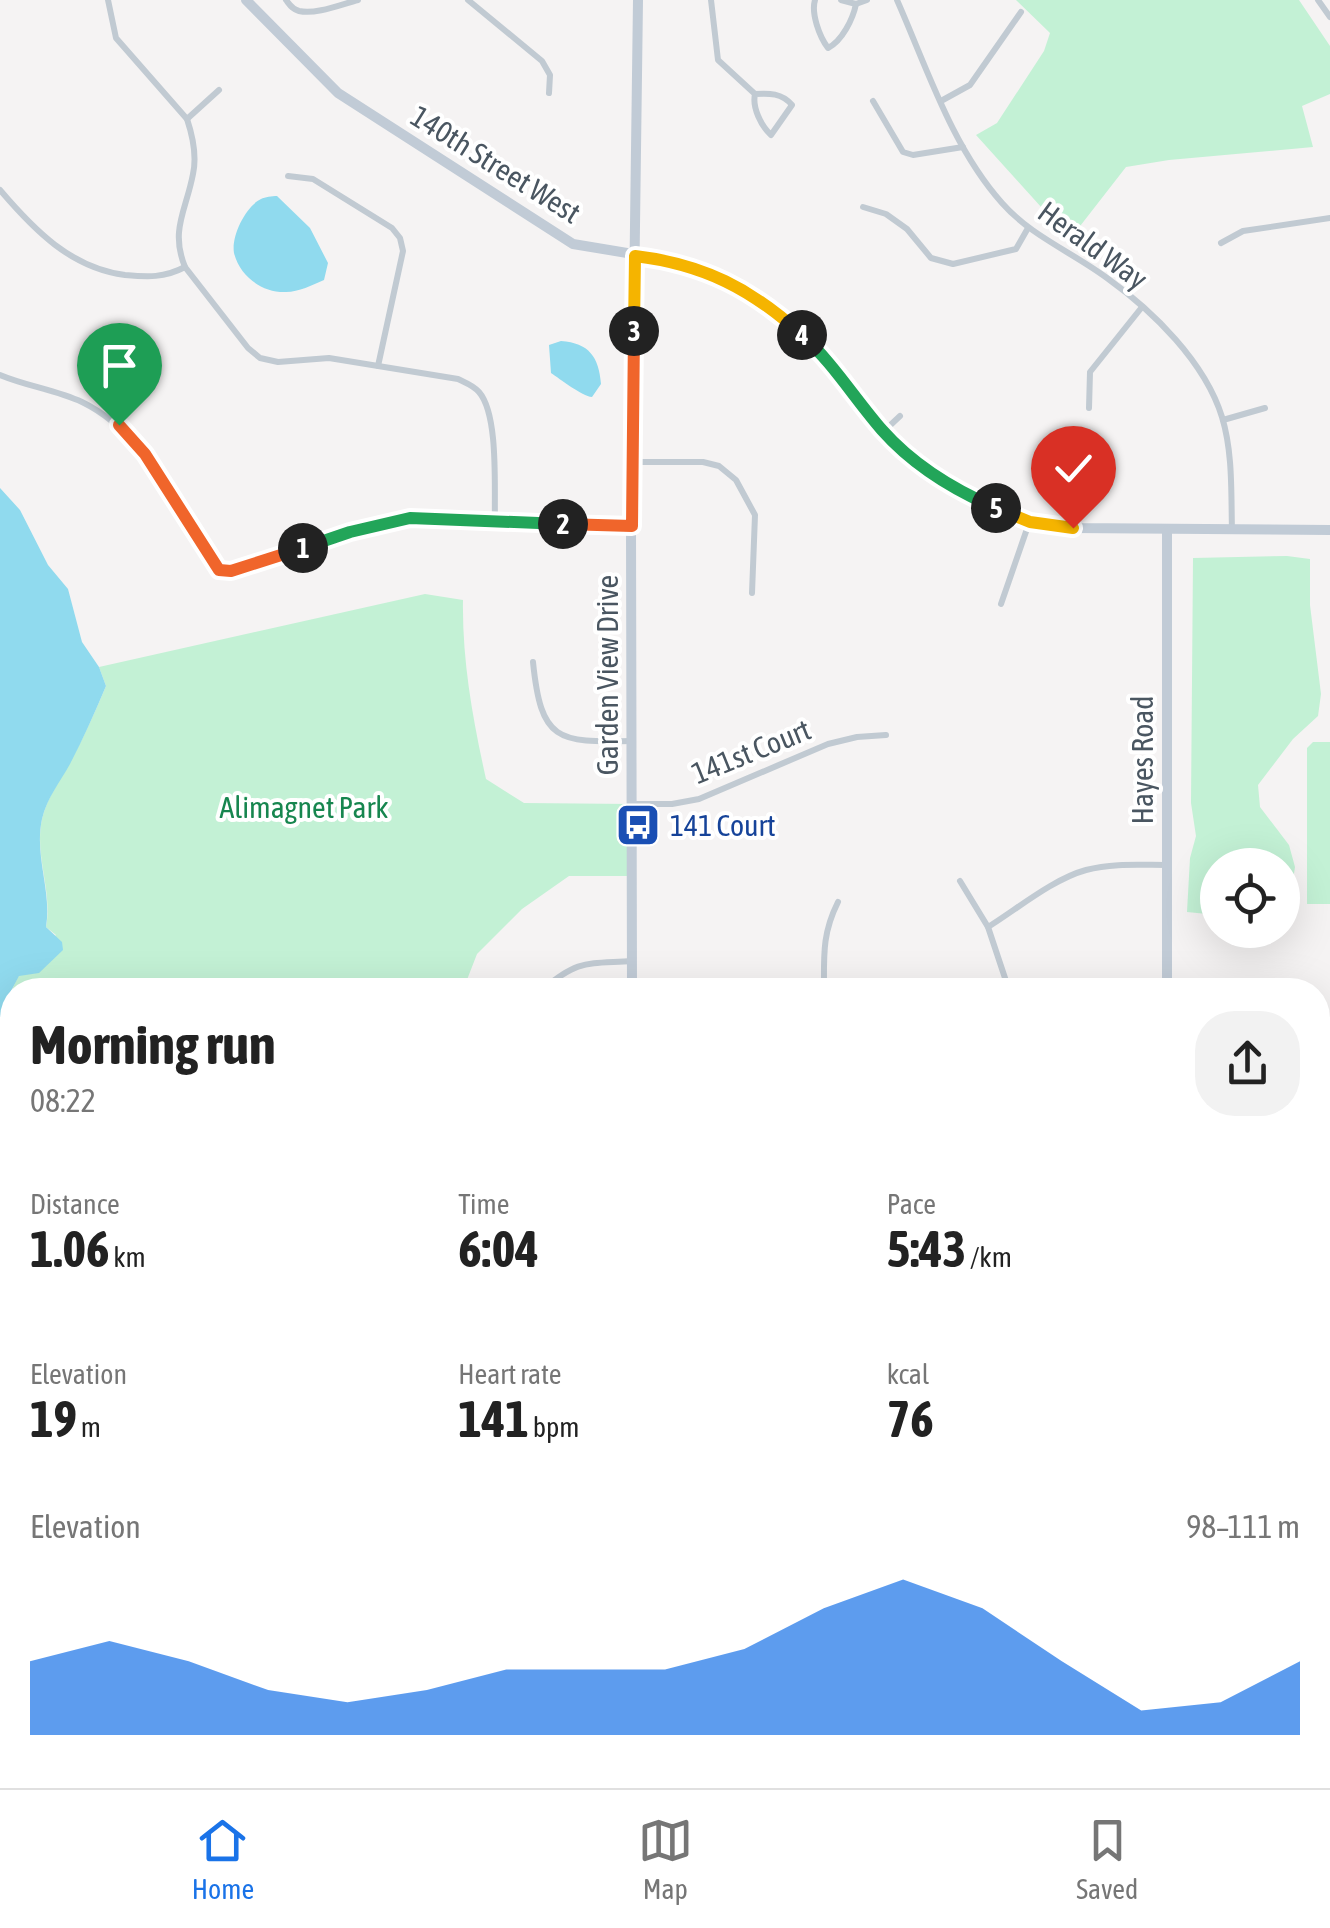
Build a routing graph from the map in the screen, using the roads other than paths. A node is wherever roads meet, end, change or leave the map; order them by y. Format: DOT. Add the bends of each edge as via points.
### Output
graph roads {
  1 [pos="108,0"];
  2 [pos="246,0"];
  3 [pos="286,0"];
  4 [pos="358,0"];
  5 [pos="468,0"];
  6 [pos="638,0"];
  7 [pos="711,0"];
  8 [pos="815,0"];
  9 [pos="841,0"];
  10 [pos="867,0"];
  11 [pos="897,0"];
  12 [pos="1318,0"];
  13 [pos="856,4"];
  14 [pos="1021,12"];
  15 [pos="1330,16"];
  16 [pos="219,90"];
  17 [pos="549,93"];
  18 [pos="754,94"];
  19 [pos="941,101"];
  20 [pos="873,102"];
  21 [pos="187,119"];
  22 [pos="964,147"];
  23 [pos="288,176"];
  24 [pos="0,190"];
  25 [pos="863,207"];
  26 [pos="1330,218"];
  27 [pos="1028,228"];
  28 [pos="1221,242"];
  29 [pos="635,256"];
  30 [pos="185,267"];
  31 [pos="1142,308"];
  32 [pos="378,366"];
  33 [pos="0,376"];
  34 [pos="1089,408"];
  35 [pos="1265,408"];
  36 [pos="900,416"];
  37 [pos="1223,420"];
  38 [pos="883,432"];
  39 [pos="632,462"];
  40 [pos="495,521"];
  41 [pos="1030,522"];
  42 [pos="632,526"];
  43 [pos="1232,530"];
  44 [pos="1330,530"];
  45 [pos="1167,531"];
  46 [pos="752,594"];
  47 [pos="1001,604"];
  48 [pos="533,662"];
  49 [pos="886,734"];
  50 [pos="632,740"];
  51 [pos="632,804"];
  52 [pos="1167,865"];
  53 [pos="960,881"];
  54 [pos="838,902"];
  55 [pos="988,927"];
  56 [pos="632,961"];
  57 [pos="556,978"];
  58 [pos="632,978"];
  59 [pos="824,978"];
  60 [pos="1006,978"];
  61 [pos="1166,978"];
  1 -- 21 [label="street" via="116,38"];
  2 -- 29 [label="street, 140th Street West" via="338,93 573,244"];
  3 -- 4 [label="street" via="300,11"];
  5 -- 17 [label="street" via="542,61"];
  6 -- 29 [label="street, Garden View Drive"];
  7 -- 18 [label="street" via="718,60"];
  8 -- 13 [label="street" via="828,48"];
  9 -- 13 [label="street"];
  10 -- 13 [label="street"];
  11 -- 19 [label="street, Herald Way"];
  12 -- 15 [label="street"];
  14 -- 19 [label="street" via="970,85"];
  16 -- 21 [label="street"];
  18 -- 18 [label="street" via="771,93 792,105 770,135"];
  19 -- 22 [label="street, Herald Way"];
  20 -- 22 [label="street" via="902,152"];
  21 -- 30 [label="street" via="194,172 177,232"];
  22 -- 27 [label="street, Herald Way" via="983,180"];
  23 -- 32 [label="street" via="313,179 400,238"];
  24 -- 30 [label="street" via="31,226 73,258 106,272 152,278"];
  25 -- 27 [label="street" via="907,229 931,258 953,264 1016,249"];
  26 -- 28 [label="street" via="1243,231"];
  27 -- 31 [label="street, Herald Way"];
  29 -- 38 [label="street, 140th Street West" via="708,273 774,308 822,352"];
  29 -- 39 [label="street, Garden View Drive"];
  30 -- 32 [label="street" via="260,358"];
  31 -- 34 [label="street" via="1090,372"];
  31 -- 37 [label="street, Herald Way" via="1195,361"];
  32 -- 40 [label="street" via="458,380 482,394 492,418"];
  33 -- 40 [label="street" via="81,402 119,425 219,570 410,518"];
  35 -- 37 [label="street"];
  36 -- 38 [label="street"];
  37 -- 43 [label="street, Herald Way"];
  38 -- 41 [label="street, 140th Street West" via="942,481"];
  39 -- 42 [label="street, Garden View Drive"];
  39 -- 46 [label="street" via="704,462 736,480 755,515"];
  40 -- 42 [label="street"];
  41 -- 45 [label="street, 140th Street West"];
  41 -- 47 [label="street"];
  42 -- 50 [label="street, Garden View Drive"];
  43 -- 44 [label="street, 140th Street West"];
  43 -- 45 [label="street, 140th Street West"];
  45 -- 52 [label="street, Hayes Road"];
  48 -- 50 [label="street" via="536,692 558,734"];
  49 -- 51 [label="street, 141st Court" via="828,744 699,799"];
  50 -- 51 [label="street, Garden View Drive"];
  51 -- 56 [label="street, Garden View Drive"];
  52 -- 55 [label="street" via="1083,870"];
  52 -- 61 [label="street, Hayes Road"];
  53 -- 55 [label="street"];
  54 -- 59 [label="street" via="824,943"];
  55 -- 60 [label="street"];
  56 -- 57 [label="street" via="579,964"];
  56 -- 58 [label="street, Garden View Drive"];
}
